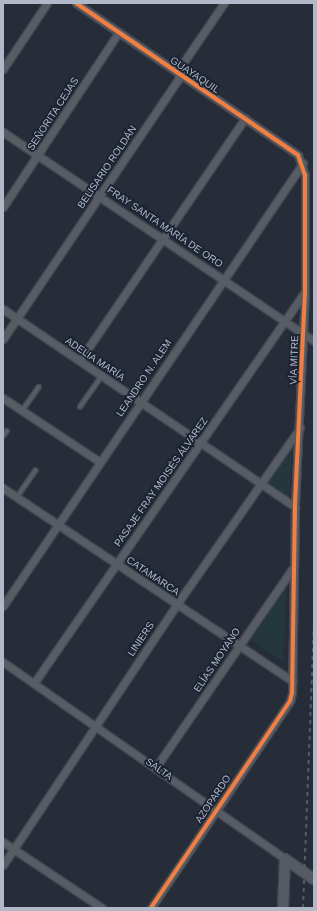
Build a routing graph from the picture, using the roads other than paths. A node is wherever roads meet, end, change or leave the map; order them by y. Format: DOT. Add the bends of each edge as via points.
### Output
graph roads {
  1 [pos="47,3"];
  2 [pos="76,3"];
  3 [pos="224,3"];
  4 [pos="119,32"];
  5 [pos="3,69"];
  6 [pos="179,73"];
  7 [pos="245,118"];
  8 [pos="3,132"];
  9 [pos="38,155"];
  10 [pos="303,162"];
  11 [pos="100,196"];
  12 [pos="3,207"];
  13 [pos="163,238"];
  14 [pos="224,279"];
  15 [pos="305,292"];
  16 [pos="3,309"];
  17 [pos="17,319"];
  18 [pos="284,321"];
  19 [pos="303,334"];
  20 [pos="3,339"];
  21 [pos="314,341"];
  22 [pos="80,360"];
  23 [pos="102,376"];
  24 [pos="40,387"];
  25 [pos="3,398"];
  26 [pos="140,402"];
  27 [pos="80,407"];
  28 [pos="22,411"];
  29 [pos="300,427"];
  30 [pos="6,431"];
  31 [pos="3,436"];
  32 [pos="200,443"];
  33 [pos="100,462"];
  34 [pos="35,471"];
  35 [pos="261,484"];
  36 [pos="3,488"];
  37 [pos="17,497"];
  38 [pos="295,507"];
  39 [pos="57,524"];
  40 [pos="117,564"];
  41 [pos="294,565"];
  42 [pos="177,604"];
  43 [pos="3,606"];
  44 [pos="239,646"];
  45 [pos="3,662"];
  46 [pos="292,681"];
  47 [pos="34,683"];
  48 [pos="290,701"];
  49 [pos="95,725"];
  50 [pos="156,767"];
  51 [pos="216,809"];
  52 [pos="3,842"];
  53 [pos="14,849"];
  54 [pos="284,859"];
  55 [pos="3,865"];
  56 [pos="314,879"];
  57 [pos="102,908"];
  58 [pos="151,908"];
  59 [pos="283,908"];
  1 -- 5 [label="street"];
  2 -- 4 [label="street, GUAYAQUIL"];
  3 -- 6 [label="street, BELISARIO ROLDÁN"];
  4 -- 6 [label="street, GUAYAQUIL"];
  4 -- 9 [label="street, SEÑORITA CEJAS"];
  6 -- 7 [label="street, GUAYAQUIL"];
  6 -- 11 [label="street, BELISARIO ROLDÁN" via="178,80"];
  7 -- 10 [label="street, GUAYAQUIL" via="298,155"];
  7 -- 13 [label="street"];
  8 -- 9 [label="street, FRAY SANTA MARÍA DE ORO"];
  9 -- 11 [label="street, FRAY SANTA MARÍA DE ORO"];
  9 -- 12 [label="street, SEÑORITA CEJAS"];
  10 -- 14 [label="street, LEANDRO N. ALEM"];
  10 -- 15 [label="street, VÍA MITRE"];
  11 -- 13 [label="street, FRAY SANTA MARÍA DE ORO"];
  11 -- 17 [label="street, BELISARIO ROLDÁN"];
  13 -- 14 [label="street, FRAY SANTA MARÍA DE ORO"];
  13 -- 22 [label="street"];
  14 -- 18 [label="street, FRAY SANTA MARÍA DE ORO"];
  14 -- 26 [label="street, LEANDRO N. ALEM"];
  15 -- 18 [label="street, PASAJE FRAY MOISÉS ÁLVAREZ"];
  15 -- 19 [label="street, VÍA MITRE"];
  16 -- 17 [label="street, ADELIA MARÍA"];
  17 -- 20 [label="street, BELISARIO ROLDÁN"];
  17 -- 22 [label="street, ADELIA MARÍA"];
  18 -- 19 [label="street, FRAY SANTA MARÍA DE ORO"];
  18 -- 32 [label="street, PASAJE FRAY MOISÉS ÁLVAREZ"];
  19 -- 21 [label="street, FRAY SANTA MARÍA DE ORO"];
  19 -- 29 [label="street, VÍA MITRE"];
  22 -- 23 [label="street, ADELIA MARÍA"];
  23 -- 26 [label="street, ADELIA MARÍA"];
  23 -- 27 [label="lane"];
  24 -- 28 [label="lane"];
  25 -- 28 [label="street"];
  26 -- 32 [label="street, ADELIA MARÍA"];
  26 -- 33 [label="street, LEANDRO N. ALEM"];
  28 -- 33 [label="street"];
  29 -- 35 [label="street, LINIERS"];
  29 -- 38 [label="street, VÍA MITRE"];
  30 -- 31 [label="lane"];
  32 -- 35 [label="street, ADELIA MARÍA"];
  32 -- 40 [label="street, PASAJE FRAY MOISÉS ÁLVAREZ"];
  33 -- 39 [label="street, LEANDRO N. ALEM"];
  34 -- 37 [label="lane"];
  35 -- 38 [label="street, ADELIA MARÍA"];
  35 -- 42 [label="street, LINIERS"];
  36 -- 37 [label="street, CATAMARCA"];
  37 -- 39 [label="street, CATAMARCA"];
  38 -- 41 [label="street, VÍA MITRE"];
  39 -- 40 [label="street, CATAMARCA"];
  39 -- 43 [label="street, LEANDRO N. ALEM"];
  40 -- 42 [label="street, CATAMARCA"];
  40 -- 47 [label="street, PASAJE FRAY MOISÉS ÁLVAREZ"];
  41 -- 44 [label="street, ELÍAS MOYANO"];
  41 -- 46 [label="street, VÍA MITRE"];
  42 -- 44 [label="street, CATAMARCA"];
  42 -- 49 [label="street, LINIERS"];
  44 -- 46 [label="street, CATAMARCA"];
  44 -- 50 [label="street, ELÍAS MOYANO"];
  45 -- 47 [label="street, SALTA"];
  46 -- 48 [label="street, VÍA MITRE"];
  47 -- 49 [label="street, SALTA"];
  48 -- 51 [label="street, AZOPARDO"];
  49 -- 50 [label="street, SALTA"];
  49 -- 53 [label="street, LINIERS"];
  50 -- 51 [label="street, SALTA"];
  51 -- 54 [label="street, SALTA"];
  51 -- 58 [label="street, AZOPARDO"];
  52 -- 53 [label="street"];
  53 -- 55 [label="street, LINIERS"];
  53 -- 57 [label="street"];
  54 -- 56 [label="main road, SALTA"];
  54 -- 59 [label="main road"];
}
